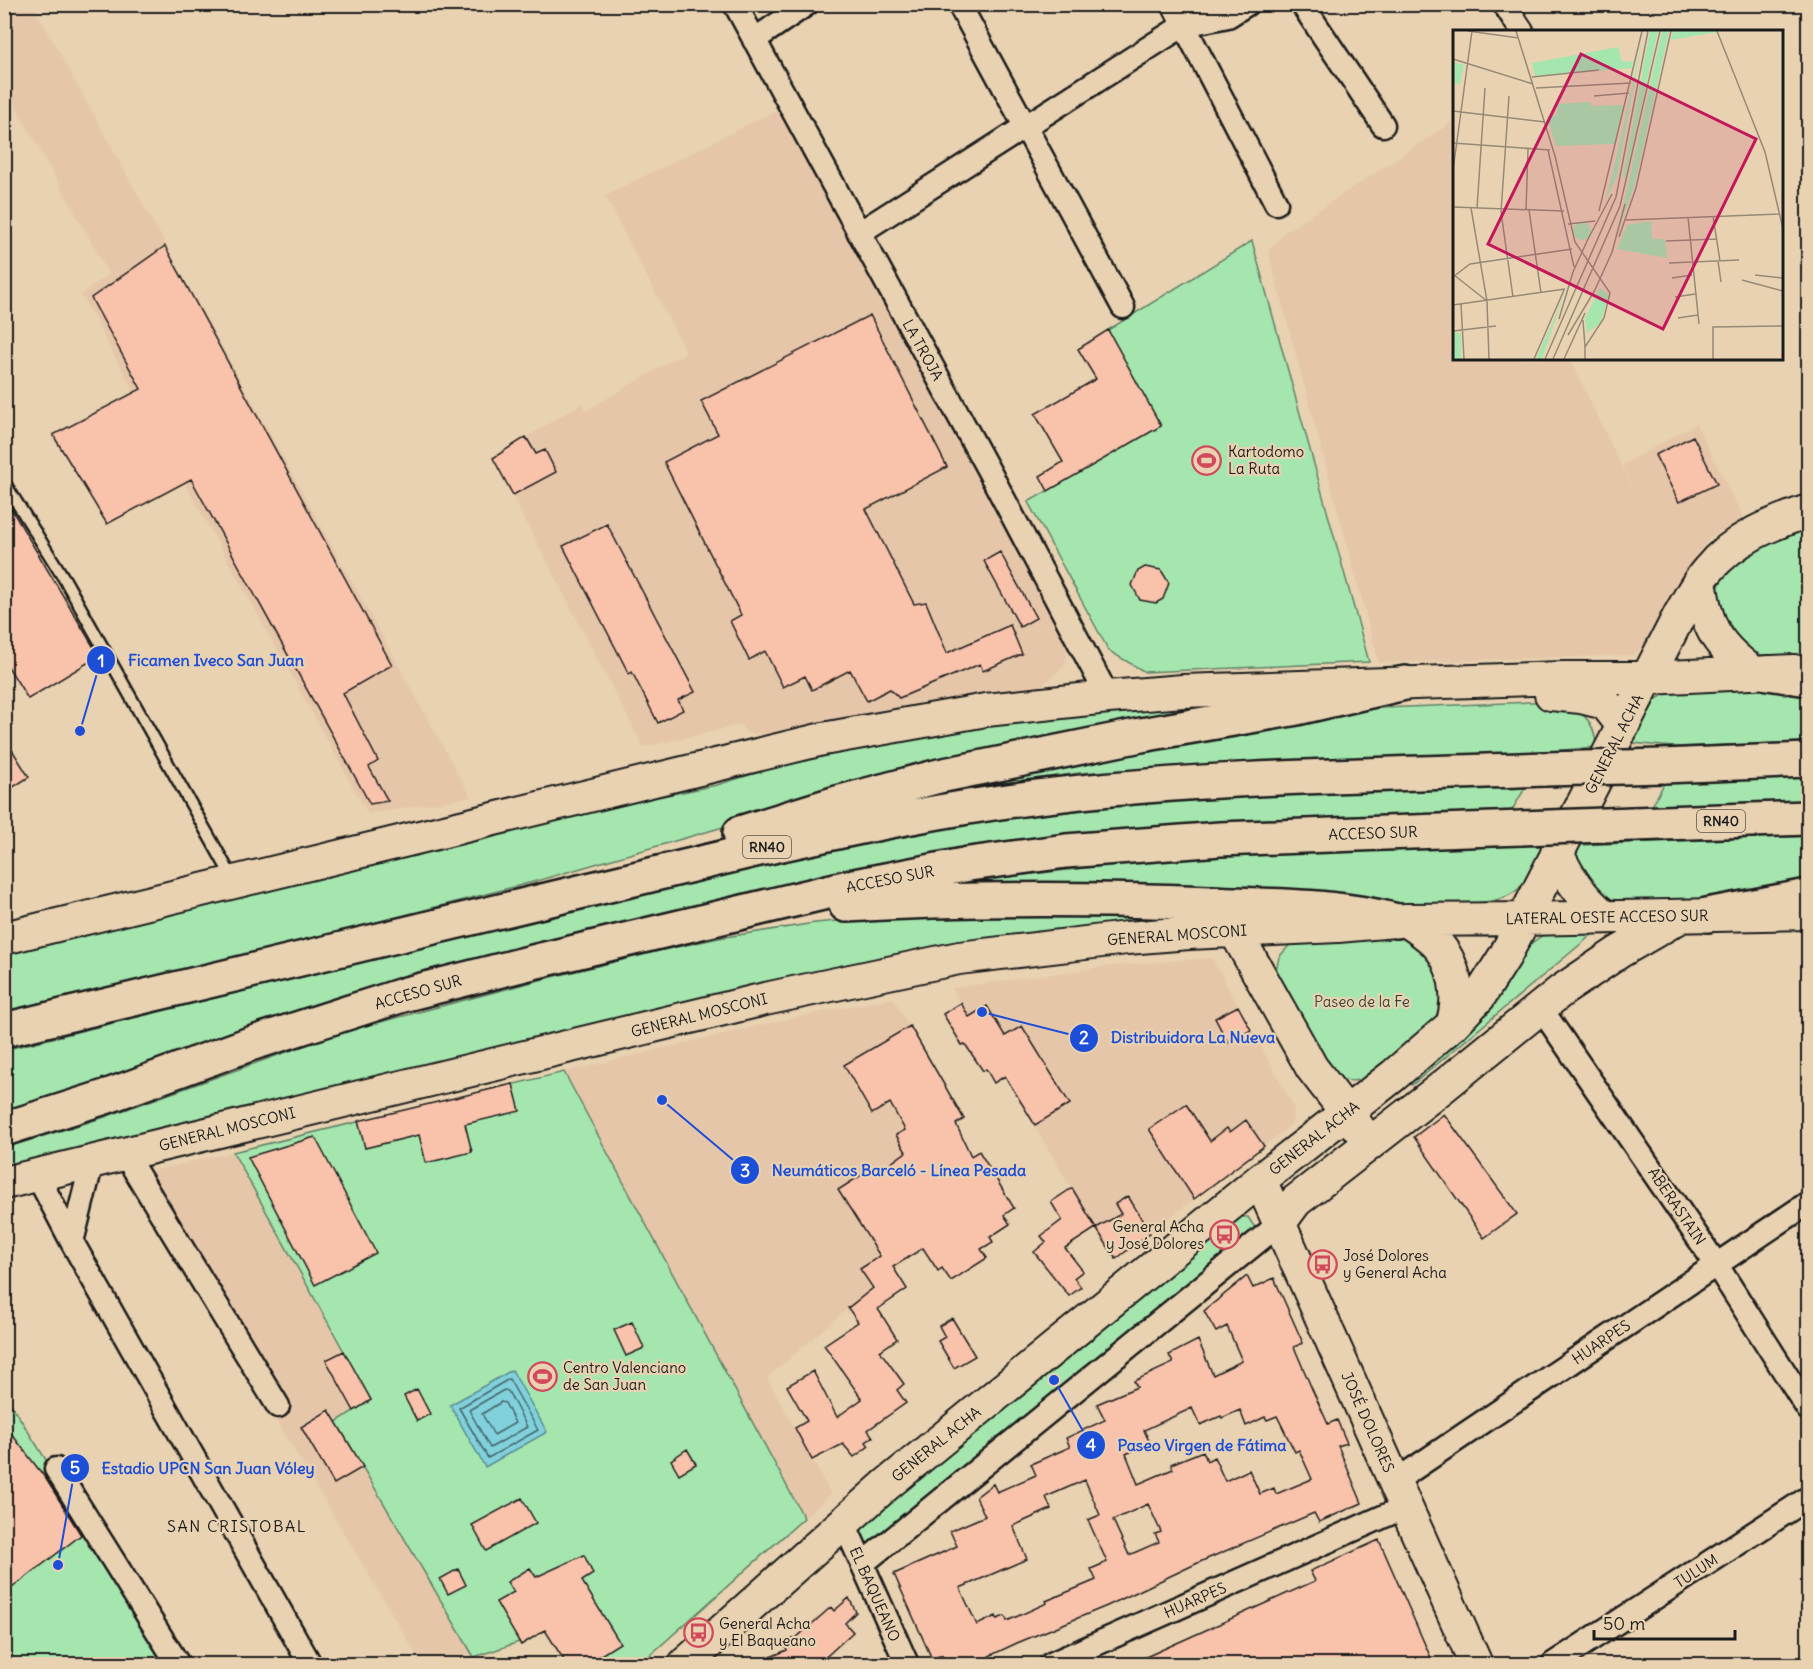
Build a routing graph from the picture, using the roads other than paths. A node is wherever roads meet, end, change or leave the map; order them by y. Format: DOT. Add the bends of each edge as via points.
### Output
graph roads {
  1 [pos="735,4"];
  2 [pos="807,4"];
  3 [pos="959,4"];
  4 [pos="1173,4"];
  5 [pos="1247,4"];
  6 [pos="1302,4"];
  7 [pos="1504,4"];
  8 [pos="1184,25"];
  9 [pos="1521,30"];
  10 [pos="754,40"];
  11 [pos="1383,125"];
  12 [pos="1025,127"];
  13 [pos="1276,203"];
  14 [pos="859,233"];
  15 [pos="1123,307"];
  16 [pos="4,482"];
  17 [pos="1809,511"];
  18 [pos="1700,580"];
  19 [pos="1809,670"];
  20 [pos="1761,673"];
  21 [pos="1562,678"];
  22 [pos="1648,678"];
  23 [pos="1809,679"];
  24 [pos="1405,683"];
  25 [pos="1315,686"];
  26 [pos="1348,696"];
  27 [pos="1108,697"];
  28 [pos="1614,714"];
  29 [pos="1809,760"];
  30 [pos="1809,818"];
  31 [pos="1557,853"];
  32 [pos="234,882"];
  33 [pos="1809,896"];
  34 [pos="538,902"];
  35 [pos="1809,913"];
  36 [pos="1694,915"];
  37 [pos="722,916"];
  38 [pos="1605,917"];
  39 [pos="1401,920"];
  40 [pos="1524,920"];
  41 [pos="1235,931"];
  42 [pos="4,938"];
  43 [pos="1540,1007"];
  44 [pos="1452,1025"];
  45 [pos="4,1030"];
  46 [pos="1346,1113"];
  47 [pos="4,1129"];
  48 [pos="1370,1142"];
  49 [pos="125,1154"];
  50 [pos="92,1162"];
  51 [pos="37,1175"];
  52 [pos="1260,1180"];
  53 [pos="4,1183"];
  54 [pos="1809,1203"];
  55 [pos="1279,1224"];
  56 [pos="72,1242"];
  57 [pos="1716,1264"];
  58 [pos="278,1406"];
  59 [pos="1809,1409"];
  60 [pos="56,1469"];
  61 [pos="1400,1494"];
  62 [pos="1809,1498"];
  63 [pos="844,1522"];
  64 [pos="862,1564"];
  65 [pos="178,1665"];
  66 [pos="310,1665"];
  67 [pos="685,1665"];
  68 [pos="907,1665"];
  69 [pos="1051,1665"];
  70 [pos="1476,1665"];
  71 [pos="1553,1665"];
  1 -- 10 [label="street, LA TROJA"];
  2 -- 10 [label="street"];
  3 -- 12 [label="street"];
  4 -- 8 [label="street"];
  5 -- 8 [label="street" via="1228,16"];
  6 -- 11 [label="street"];
  7 -- 9 [label="street"];
  8 -- 12 [label="street"];
  8 -- 13 [label="street"];
  10 -- 14 [label="street, LA TROJA"];
  12 -- 14 [label="street"];
  12 -- 15 [label="street"];
  14 -- 27 [label="street, LA TROJA"];
  16 -- 32 [label="lane" via="65,580"];
  17 -- 18 [label="street, GENERAL ACHA" via="1764,527 1741,541"];
  18 -- 20 [label="street" via="1705,613 1715,635 1738,661"];
  18 -- 22 [label="street, GENERAL ACHA"];
  19 -- 20 [label="street"];
  20 -- 22 [label="street"];
  20 -- 23 [label="highway"];
  21 -- 22 [label="street"];
  21 -- 24 [label="street"];
  21 -- 28 [label="street"];
  22 -- 28 [label="street, GENERAL ACHA"];
  24 -- 25 [label="street"];
  24 -- 26 [label="highway"];
  25 -- 26 [label="street"];
  25 -- 27 [label="street"];
  26 -- 28 [label="street" via="1383,700 1551,694 1581,697"];
  26 -- 34 [label="highway" via="1015,759 885,790"];
  27 -- 32 [label="street" via="986,710 823,739"];
  28 -- 31 [label="street, GENERAL ACHA"];
  29 -- 34 [label="highway, RN40, bridge" via="1236,780 1029,798 831,833"];
  30 -- 37 [label="highway, ACCESO SUR / RN40, bridge" via="1256,837 1066,851 934,870"];
  31 -- 38 [label="street" via="1580,893"];
  31 -- 40 [label="street, GENERAL ACHA"];
  32 -- 42 [label="street"];
  33 -- 36 [label="highway"];
  34 -- 45 [label="highway, RN40"];
  35 -- 36 [label="street, LATERAL OESTE ACCESO SUR"];
  36 -- 38 [label="street, LATERAL OESTE ACCESO SUR"];
  36 -- 43 [label="street" via="1619,952"];
  37 -- 39 [label="highway" via="892,902 1056,898 1321,908"];
  37 -- 47 [label="highway, ACCESO SUR / RN40" via="396,997"];
  38 -- 40 [label="street, LATERAL OESTE ACCESO SUR"];
  39 -- 40 [label="street, LATERAL OESTE ACCESO SUR"];
  39 -- 41 [label="street, GENERAL MOSCONI"];
  39 -- 44 [label="street" via="1436,942 1444,952 1455,978 1456,1014"];
  40 -- 44 [label="street, GENERAL ACHA" via="1490,982"];
  41 -- 46 [label="street" via="1311,1068"];
  41 -- 49 [label="street, GENERAL MOSCONI" via="1087,942 924,964"];
  43 -- 48 [label="street"];
  43 -- 57 [label="street, ABERASTAIN"];
  44 -- 46 [label="street, GENERAL ACHA"];
  46 -- 48 [label="street"];
  46 -- 52 [label="street, GENERAL ACHA"];
  48 -- 55 [label="street" via="1296,1201"];
  49 -- 50 [label="street, GENERAL MOSCONI"];
  49 -- 58 [label="street"];
  50 -- 51 [label="street, GENERAL MOSCONI"];
  50 -- 56 [label="street"];
  51 -- 53 [label="street, GENERAL MOSCONI"];
  51 -- 56 [label="street"];
  52 -- 55 [label="street, JOSÉ DOLORES"];
  52 -- 63 [label="street, GENERAL ACHA"];
  54 -- 57 [label="street, HUARPES"];
  55 -- 61 [label="street, JOSÉ DOLORES"];
  55 -- 64 [label="street"];
  56 -- 66 [label="street"];
  57 -- 59 [label="street, ABERASTAIN"];
  57 -- 61 [label="street, HUARPES"];
  60 -- 65 [label="street"];
  61 -- 69 [label="street, HUARPES"];
  61 -- 70 [label="street, JOSÉ DOLORES"];
  62 -- 71 [label="street, TULUM"];
  63 -- 64 [label="street, EL BAQUEANO"];
  63 -- 67 [label="street, GENERAL ACHA"];
  64 -- 68 [label="street, EL BAQUEANO"];
}
